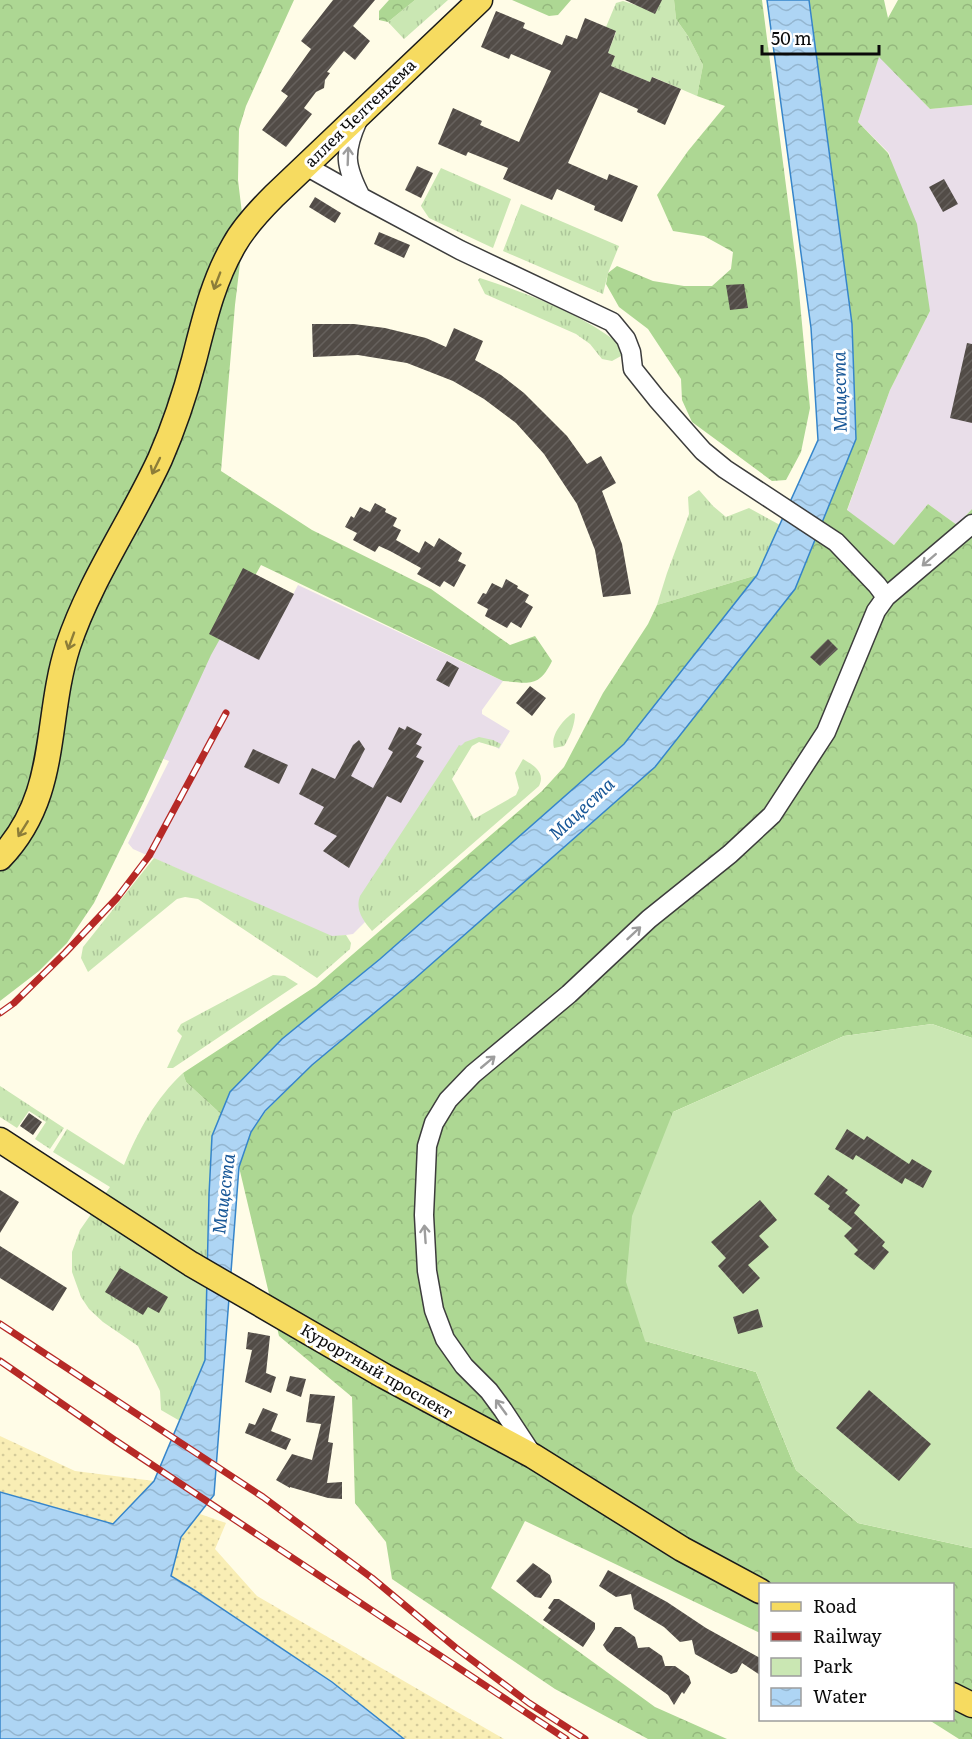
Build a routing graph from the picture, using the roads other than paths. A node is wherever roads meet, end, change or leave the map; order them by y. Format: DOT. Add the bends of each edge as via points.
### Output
graph roads {
  1 [pos="480,0"];
  2 [pos="361,113"];
  3 [pos="306,166"];
  4 [pos="361,198"];
  5 [pos="972,524"];
  6 [pos="886,597"];
  7 [pos="0,858"];
  8 [pos="0,1140"];
  9 [pos="532,1456"];
  10 [pos="759,1590"];
  11 [pos="954,1696"];
  12 [pos="972,1705"];
  1 -- 2 [label="main road, аллея Челтенхема"];
  2 -- 3 [label="main road, аллея Челтенхема"];
  4 -- 2 [label="street, one-way" via="348,170 346,154"];
  3 -- 4 [label="street"];
  3 -- 7 [label="main road, аллея Челтенхема, one-way" via="244,230 217,280 175,422 160,459 88,596 68,646 38,801 23,831"];
  4 -- 6 [label="street" via="612,322 626,339 633,369 703,451 836,542"];
  5 -- 6 [label="street, one-way"];
  9 -- 6 [label="street, one-way" via="489,1391 445,1339 434,1310 424,1215 427,1146 434,1123 448,1100 473,1074 772,815 825,732 876,611"];
  8 -- 9 [label="main road, Курортный проспект" via="191,1264"];
  9 -- 10 [label="main road, Курортный проспект"];
  11 -- 12 [label="main road"];
}
